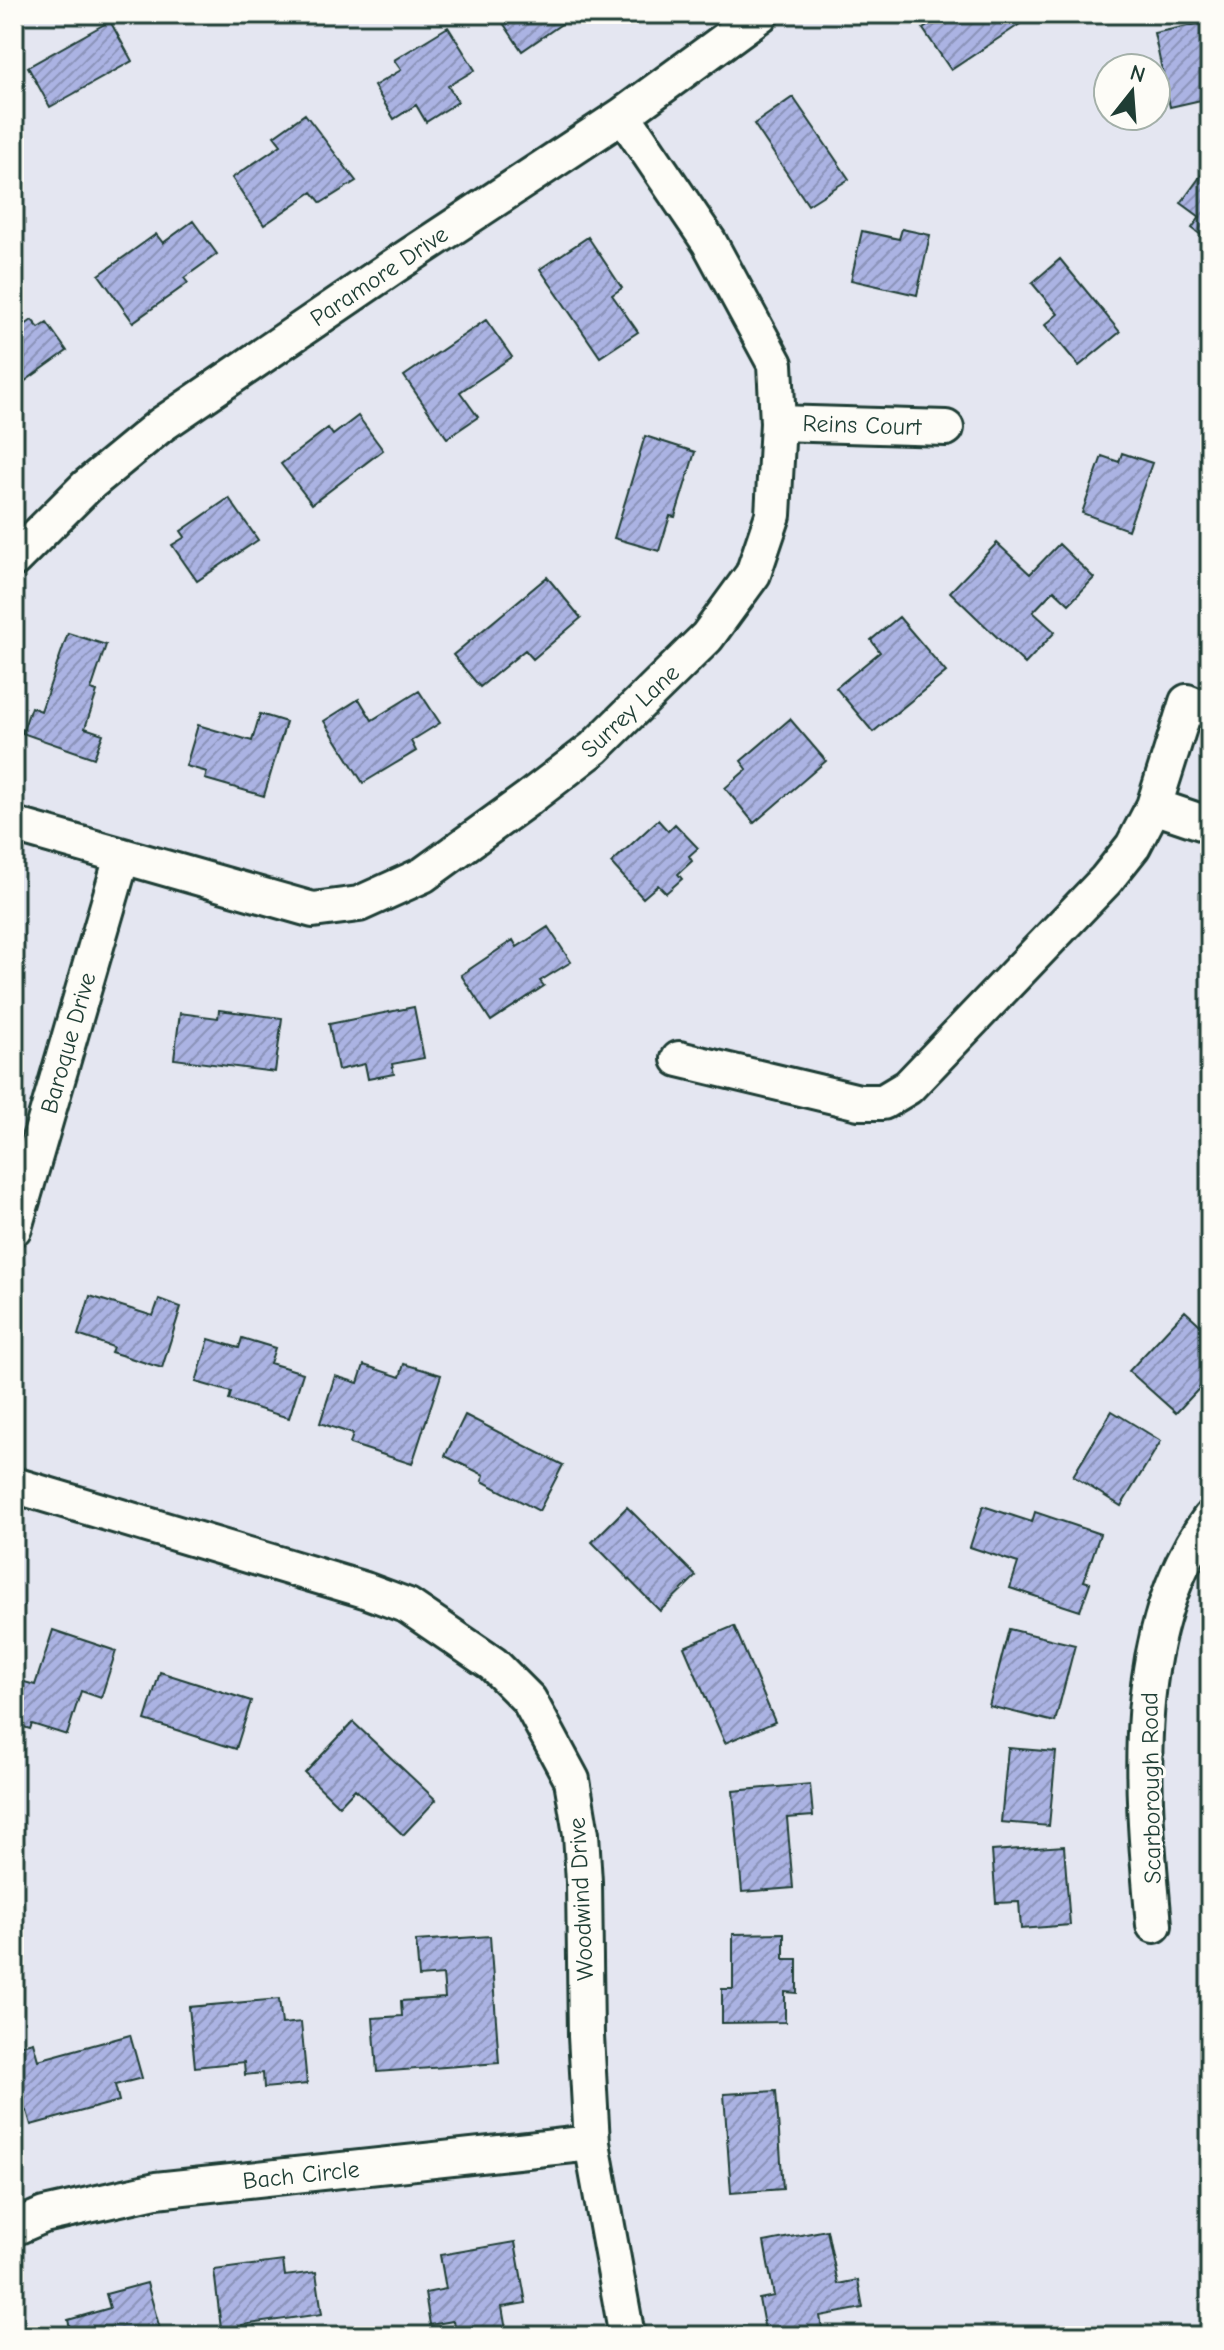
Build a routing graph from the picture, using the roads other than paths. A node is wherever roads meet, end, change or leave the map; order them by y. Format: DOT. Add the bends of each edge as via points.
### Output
graph roads {
  1 [pos="761,14"];
  2 [pos="623,115"];
  3 [pos="778,423"];
  4 [pos="946,428"];
  5 [pos="14,559"];
  6 [pos="1210,711"];
  7 [pos="1154,806"];
  8 [pos="14,825"];
  9 [pos="1210,825"];
  10 [pos="122,857"];
  11 [pos="679,1059"];
  12 [pos="14,1228"];
  13 [pos="14,1485"];
  14 [pos="1210,1518"];
  15 [pos="1154,1925"];
  16 [pos="592,2143"];
  17 [pos="14,2228"];
  18 [pos="627,2336"];
  1 -- 2 [label="street, Paramore Drive"];
  2 -- 3 [label="street, Surrey Lane" via="709,242 775,364"];
  2 -- 5 [label="street, Paramore Drive" via="161,425 87,486"];
  3 -- 4 [label="street, Reins Court"];
  3 -- 10 [label="street, Surrey Lane" via="773,515 753,574 707,637 594,748 423,875 359,904 313,910"];
  6 -- 7 [label="street" via="1187,702"];
  7 -- 9 [label="street"];
  7 -- 11 [label="street" via="1133,846 1106,880 908,1087 883,1102 859,1102"];
  8 -- 10 [label="street, Surrey Lane"];
  10 -- 12 [label="street, Baroque Drive"];
  13 -- 16 [label="street, Woodwind Drive" via="408,1606 493,1664 529,1700 572,1780 581,1834"];
  14 -- 15 [label="street, Scarborough Road" via="1181,1569 1151,1668 1146,1800"];
  16 -- 17 [label="street, Bach Circle" via="156,2190 44,2215"];
  16 -- 18 [label="street, Woodwind Drive"];
}
